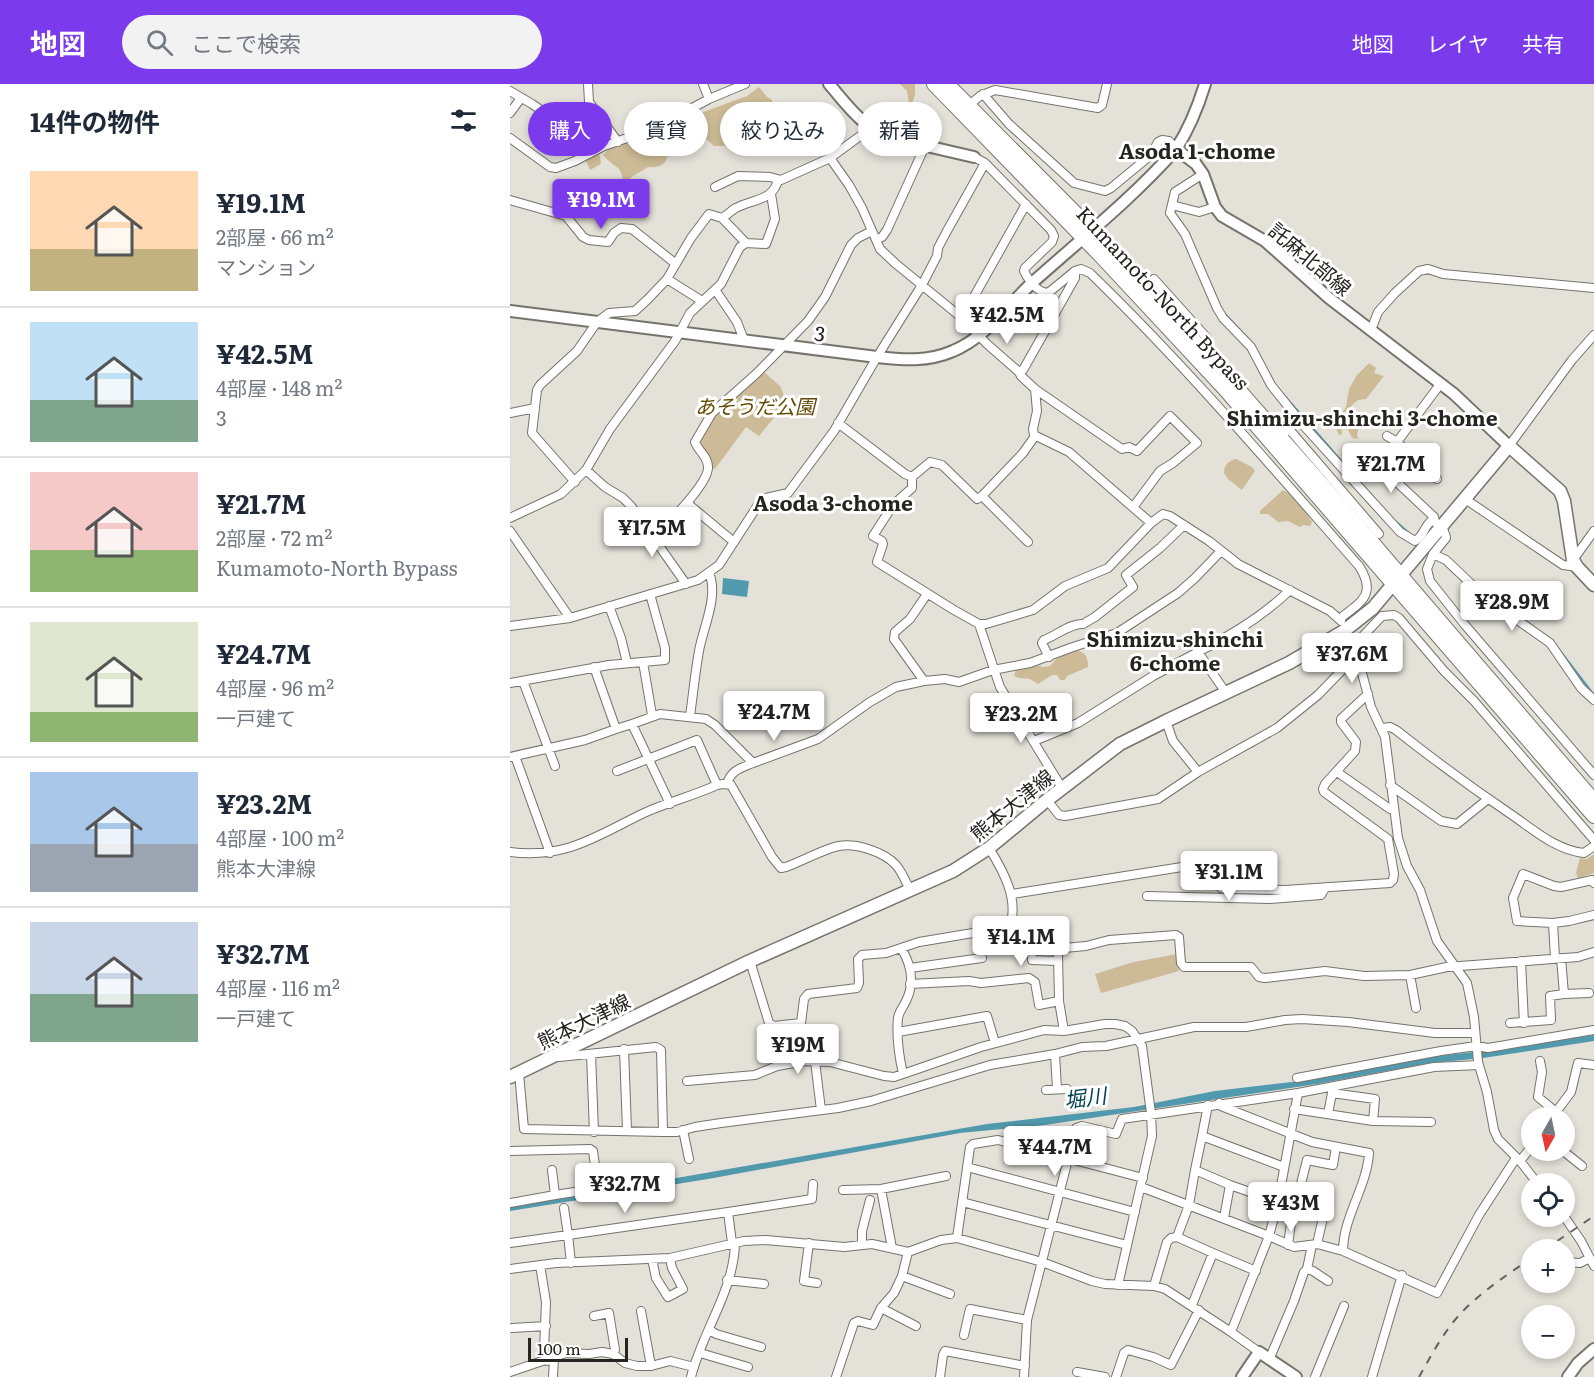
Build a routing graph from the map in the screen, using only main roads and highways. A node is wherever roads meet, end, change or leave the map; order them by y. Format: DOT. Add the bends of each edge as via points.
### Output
graph roads {
  1 [pos="934,84"];
  2 [pos="947,84"];
  3 [pos="1087,235"];
  4 [pos="1396,579"];
  5 [pos="1594,585"];
  6 [pos="1561,770"];
  7 [pos="1594,801"];
  8 [pos="1594,816"];
  9 [pos="515,1075"];
  1 -- 3 [label="highway, Kumamoto-North Bypass"];
  2 -- 3 [label="highway, Kumamoto-North Bypass"];
  3 -- 4 [label="highway, Kumamoto-North Bypass"];
  3 -- 4 [label="highway, Kumamoto-North Bypass" via="1145,287 1345,502"];
  4 -- 5 [label="main road, 熊本大津線" via="1438,524 1465,499 1509,446 1560,491 1575,564"];
  4 -- 6 [label="highway, Kumamoto-North Bypass"];
  4 -- 9 [label="main road, 熊本大津線" via="1373,608 1289,663 1120,744 989,848 953,871 750,961"];
  6 -- 7 [label="highway, Kumamoto-North Bypass"];
  6 -- 8 [label="highway, Kumamoto-North Bypass"];
}
